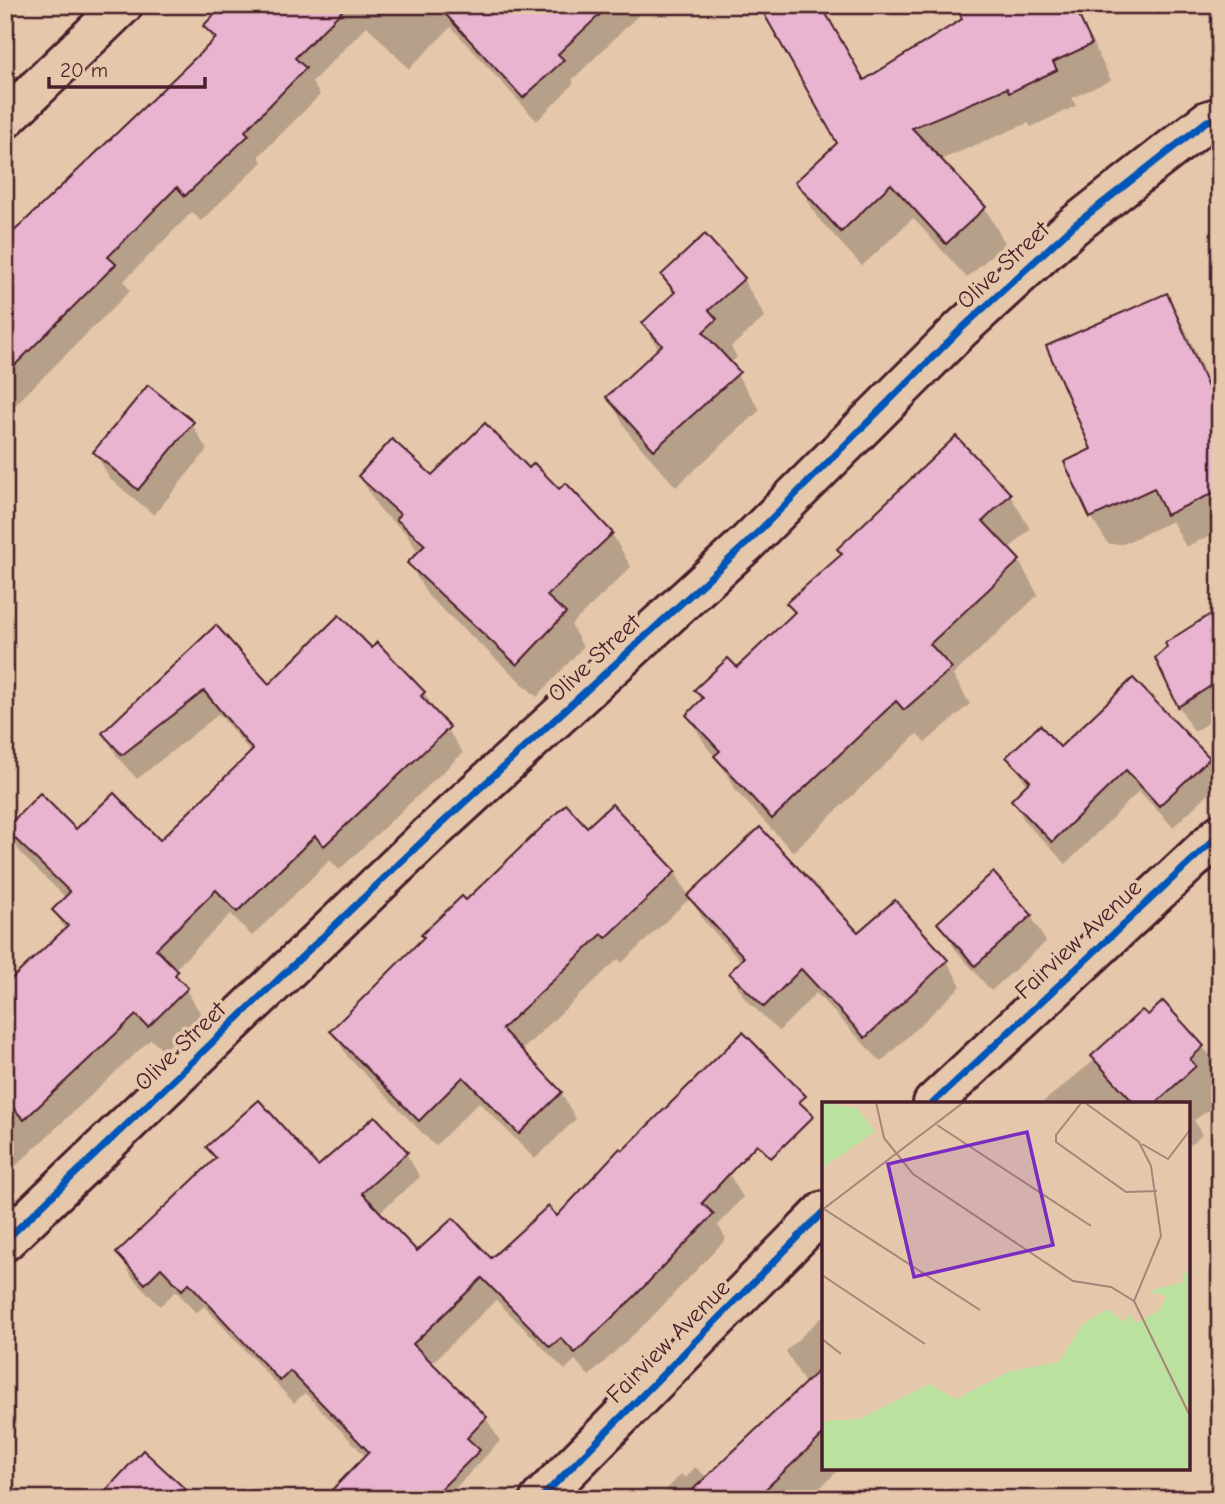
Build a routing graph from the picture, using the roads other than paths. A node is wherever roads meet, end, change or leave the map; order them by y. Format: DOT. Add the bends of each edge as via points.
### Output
graph roads {
  1 [pos="123,5"];
  2 [pos="1220,117"];
  3 [pos="5,119"];
  4 [pos="1220,834"];
  5 [pos="934,1102"];
  6 [pos="822,1213"];
  7 [pos="5,1241"];
  8 [pos="540,1499"];
  1 -- 3 [label="street"];
  2 -- 7 [label="street, Olive Street" via="1207,121 1072,227 961,329 747,543 429,835"];
  4 -- 5 [label="street, Fairview Avenue"];
  6 -- 8 [label="street, Fairview Avenue"];
}
